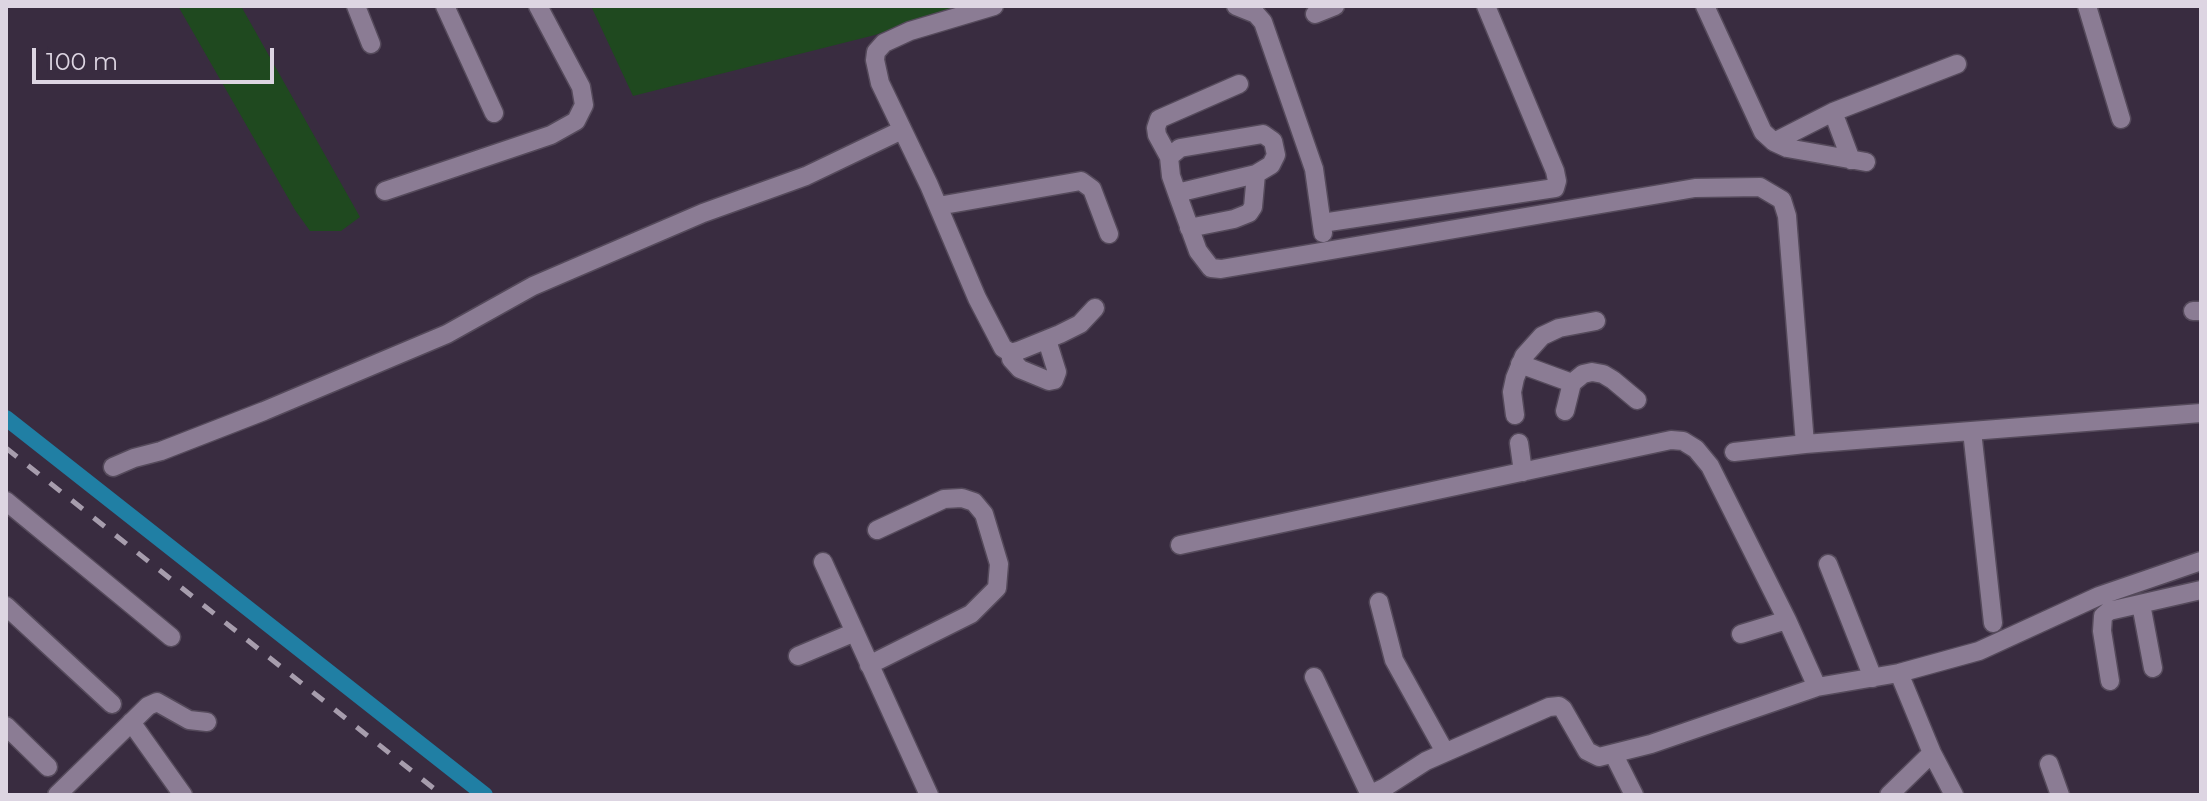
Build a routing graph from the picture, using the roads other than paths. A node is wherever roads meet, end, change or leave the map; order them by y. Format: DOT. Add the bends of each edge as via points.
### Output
graph roads {
  1 [pos="356,6"];
  2 [pos="445,6"];
  3 [pos="538,6"];
  4 [pos="994,6"];
  5 [pos="1236,6"];
  6 [pos="1335,6"];
  7 [pos="1486,6"];
  8 [pos="1705,6"];
  9 [pos="2087,6"];
  10 [pos="1315,14"];
  11 [pos="371,44"];
  12 [pos="1957,64"];
  13 [pos="1239,84"];
  14 [pos="1833,112"];
  15 [pos="494,113"];
  16 [pos="2121,119"];
  17 [pos="902,130"];
  18 [pos="1774,142"];
  19 [pos="1169,157"];
  20 [pos="1256,174"];
  21 [pos="385,191"];
  22 [pos="1177,193"];
  23 [pos="938,206"];
  24 [pos="1322,223"];
  25 [pos="1189,228"];
  26 [pos="1109,234"];
  27 [pos="1326,251"];
  28 [pos="1095,308"];
  29 [pos="1596,321"];
  30 [pos="1047,340"];
  31 [pos="1011,353"];
  32 [pos="1520,364"];
  33 [pos="1572,383"];
  34 [pos="1637,400"];
  35 [pos="1565,411"];
  36 [pos="2201,413"];
  37 [pos="1515,415"];
  38 [pos="1972,431"];
  39 [pos="1519,443"];
  40 [pos="1805,444"];
  41 [pos="1734,452"];
  42 [pos="113,467"];
  43 [pos="1523,472"];
  44 [pos="6,503"];
  45 [pos="877,530"];
  46 [pos="1180,545"];
  47 [pos="2201,561"];
  48 [pos="823,562"];
  49 [pos="1828,564"];
  50 [pos="2201,590"];
  51 [pos="1379,602"];
  52 [pos="2141,604"];
  53 [pos="6,606"];
  54 [pos="1787,620"];
  55 [pos="1993,623"];
  56 [pos="855,632"];
  57 [pos="1741,634"];
  58 [pos="171,637"];
  59 [pos="798,656"];
  60 [pos="869,665"];
  61 [pos="2153,668"];
  62 [pos="1899,673"];
  63 [pos="1314,677"];
  64 [pos="1873,678"];
  65 [pos="2110,681"];
  66 [pos="1817,687"];
  67 [pos="112,704"];
  68 [pos="131,722"];
  69 [pos="207,722"];
  70 [pos="6,726"];
  71 [pos="1445,752"];
  72 [pos="1932,753"];
  73 [pos="1614,755"];
  74 [pos="2049,764"];
  75 [pos="48,767"];
  76 [pos="57,795"];
  77 [pos="183,795"];
  78 [pos="929,795"];
  79 [pos="1369,795"];
  80 [pos="1634,795"];
  81 [pos="1889,795"];
  82 [pos="1954,795"];
  83 [pos="2060,795"];
  1 -- 11 [label="street"];
  2 -- 15 [label="street"];
  3 -- 21 [label="street" via="581,87 584,105 576,121 551,135"];
  4 -- 17 [label="street" via="910,31 876,52 876,71"];
  5 -- 24 [label="street" via="1263,22 1314,169"];
  6 -- 10 [label="street"];
  7 -- 24 [label="street" via="1555,171 1555,188"];
  8 -- 18 [label="street" via="1763,132"];
  9 -- 16 [label="street"];
  12 -- 14 [label="street"];
  13 -- 19 [label="street" via="1159,119 1157,135"];
  14 -- 18 [label="street"];
  14 -- 18 [label="street" via="1858,161"];
  17 -- 23 [label="street"];
  17 -- 42 [label="street" via="806,176 703,213 533,286 447,334"];
  19 -- 20 [label="street" via="1180,148 1263,134 1273,141 1276,155"];
  19 -- 22 [label="street"];
  20 -- 22 [label="street"];
  20 -- 25 [label="street" via="1249,213"];
  22 -- 25 [label="street"];
  23 -- 26 [label="street" via="1081,181 1092,189"];
  23 -- 31 [label="street" via="992,330"];
  24 -- 27 [label="street"];
  25 -- 27 [label="street" via="1211,268"];
  27 -- 40 [label="street" via="1695,188 1760,187 1782,200 1787,216"];
  28 -- 30 [label="street" via="1080,324"];
  29 -- 32 [label="street" via="1542,336"];
  30 -- 31 [label="street"];
  30 -- 31 [label="street" via="1057,372 1054,380 1020,369"];
  32 -- 33 [label="street"];
  32 -- 37 [label="street" via="1512,392"];
  33 -- 34 [label="street" via="1583,374 1603,374"];
  33 -- 35 [label="street"];
  36 -- 38 [label="street"];
  38 -- 40 [label="street"];
  38 -- 55 [label="street"];
  39 -- 43 [label="street"];
  40 -- 41 [label="street"];
  43 -- 46 [label="street"];
  43 -- 54 [label="street" via="1683,441 1710,466"];
  44 -- 58 [label="street"];
  45 -- 60 [label="street" via="944,499 962,498 984,514 999,564 997,588 971,614"];
  47 -- 62 [label="street" via="2099,596 1979,651"];
  48 -- 56 [label="street"];
  49 -- 64 [label="street"];
  50 -- 52 [label="street"];
  51 -- 71 [label="street" via="1394,660"];
  52 -- 61 [label="street"];
  52 -- 65 [label="street" via="2103,616"];
  53 -- 67 [label="street"];
  54 -- 57 [label="street"];
  54 -- 66 [label="street"];
  56 -- 59 [label="street"];
  56 -- 60 [label="street"];
  60 -- 78 [label="street"];
  62 -- 64 [label="street"];
  62 -- 72 [label="street"];
  63 -- 79 [label="street"];
  64 -- 66 [label="street"];
  66 -- 73 [label="street"];
  68 -- 69 [label="street" via="157,702 189,720"];
  68 -- 76 [label="street"];
  68 -- 77 [label="street"];
  70 -- 75 [label="street"];
  71 -- 73 [label="street" via="1559,706 1587,751 1599,757"];
  71 -- 79 [label="street"];
  72 -- 81 [label="street"];
  72 -- 82 [label="street"];
  73 -- 80 [label="street"];
  74 -- 83 [label="street"];
}
